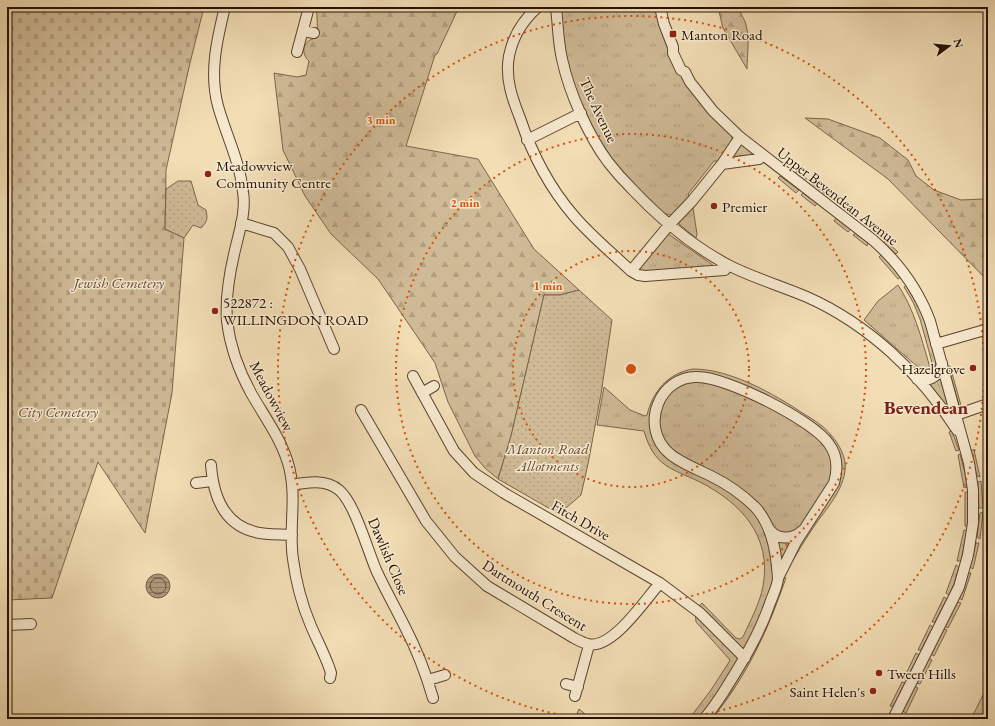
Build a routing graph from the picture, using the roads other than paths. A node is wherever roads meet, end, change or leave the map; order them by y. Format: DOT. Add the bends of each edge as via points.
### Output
graph roads {
  1 [pos="225,7"];
  2 [pos="309,7"];
  3 [pos="538,7"];
  4 [pos="556,7"];
  5 [pos="659,7"];
  6 [pos="303,30"];
  7 [pos="314,33"];
  8 [pos="297,52"];
  9 [pos="581,114"];
  10 [pos="740,137"];
  11 [pos="527,140"];
  12 [pos="763,155"];
  13 [pos="722,164"];
  14 [pos="241,223"];
  15 [pos="669,225"];
  16 [pos="728,264"];
  17 [pos="631,271"];
  18 [pos="988,329"];
  19 [pos="936,344"];
  20 [pos="334,349"];
  21 [pos="942,363"];
  22 [pos="414,376"];
  23 [pos="917,379"];
  24 [pos="434,386"];
  25 [pos="422,393"];
  26 [pos="988,404"];
  27 [pos="361,410"];
  28 [pos="956,415"];
  29 [pos="962,439"];
  30 [pos="210,465"];
  31 [pos="212,481"];
  32 [pos="196,483"];
  33 [pos="292,485"];
  34 [pos="768,527"];
  35 [pos="803,530"];
  36 [pos="292,535"];
  37 [pos="778,578"];
  38 [pos="660,584"];
  39 [pos="31,624"];
  40 [pos="7,625"];
  41 [pos="589,645"];
  42 [pos="745,658"];
  43 [pos="445,674"];
  44 [pos="330,678"];
  45 [pos="428,680"];
  46 [pos="566,684"];
  47 [pos="433,698"];
  48 [pos="704,719"];
  49 [pos="893,719"];
  1 -- 14 [label="street, Meadowview" via="216,51 214,84 218,106 242,182 244,199"];
  2 -- 6 [label="street"];
  3 -- 11 [label="street" via="517,33 508,64 510,89"];
  4 -- 9 [label="street, The Avenue" via="562,59"];
  5 -- 10 [label="street" via="681,70 713,112"];
  6 -- 7 [label="street"];
  6 -- 8 [label="street"];
  9 -- 11 [label="street"];
  9 -- 15 [label="street, The Avenue" via="609,164"];
  10 -- 12 [label="street, Upper Bevendean Avenue"];
  10 -- 13 [label="street"];
  11 -- 17 [label="street" via="546,178 573,215"];
  12 -- 13 [label="street, Upper Bevendean Avenue" via="759,159"];
  12 -- 19 [label="street, Upper Bevendean Avenue" via="892,257 919,296"];
  13 -- 15 [label="street"];
  14 -- 20 [label="street" via="274,233 288,247"];
  14 -- 33 [label="street, Meadowview" via="227,292 228,329 241,372 280,443 288,463"];
  15 -- 16 [label="street, The Avenue" via="700,248"];
  15 -- 17 [label="street"];
  16 -- 17 [label="street" via="725,270 667,275 641,276"];
  16 -- 23 [label="street, The Avenue" via="831,310 885,347"];
  18 -- 19 [label="street"];
  19 -- 21 [label="street, Upper Bevendean Avenue"];
  21 -- 23 [label="street" via="933,378"];
  21 -- 28 [label="street, Upper Bevendean Avenue"];
  22 -- 25 [label="street, Fitch Drive"];
  23 -- 29 [label="street, The Avenue" via="944,411"];
  24 -- 25 [label="street"];
  25 -- 38 [label="street, Fitch Drive" via="454,451 474,473"];
  26 -- 28 [label="street"];
  27 -- 41 [label="street, Dartmouth Crescent" via="426,521 454,557 487,586"];
  28 -- 29 [label="street, Upper Bevendean Avenue"];
  29 -- 49 [label="street, Upper Bevendean Avenue" via="970,468 974,498 972,529 965,566 950,607"];
  30 -- 31 [label="street"];
  31 -- 32 [label="street"];
  31 -- 36 [label="street" via="221,506 238,524 256,532"];
  33 -- 36 [label="street, Meadowview"];
  33 -- 45 [label="street, Dawlish Close" via="309,482 326,484 338,489 346,497 377,572 406,628"];
  34 -- 35 [label="street" via="775,535 784,538 794,536"];
  34 -- 35 [label="street" via="756,508 742,496 671,455 660,443 655,428 656,410 664,394 676,382 699,376 729,384 780,408 825,439 836,456 836,474 831,488"];
  34 -- 37 [label="street" via="775,548"];
  35 -- 37 [label="street"];
  36 -- 44 [label="street, Meadowview" via="298,589 310,625 329,667"];
  37 -- 42 [label="street" via="759,633"];
  38 -- 41 [label="street, Dartmouth Crescent" via="616,634"];
  38 -- 42 [label="street, Fitch Drive" via="690,604"];
  39 -- 40 [label="street"];
  41 -- 46 [label="street" via="576,691"];
  42 -- 48 [label="street"];
  43 -- 45 [label="street"];
  45 -- 47 [label="street, Dawlish Close"];
}
